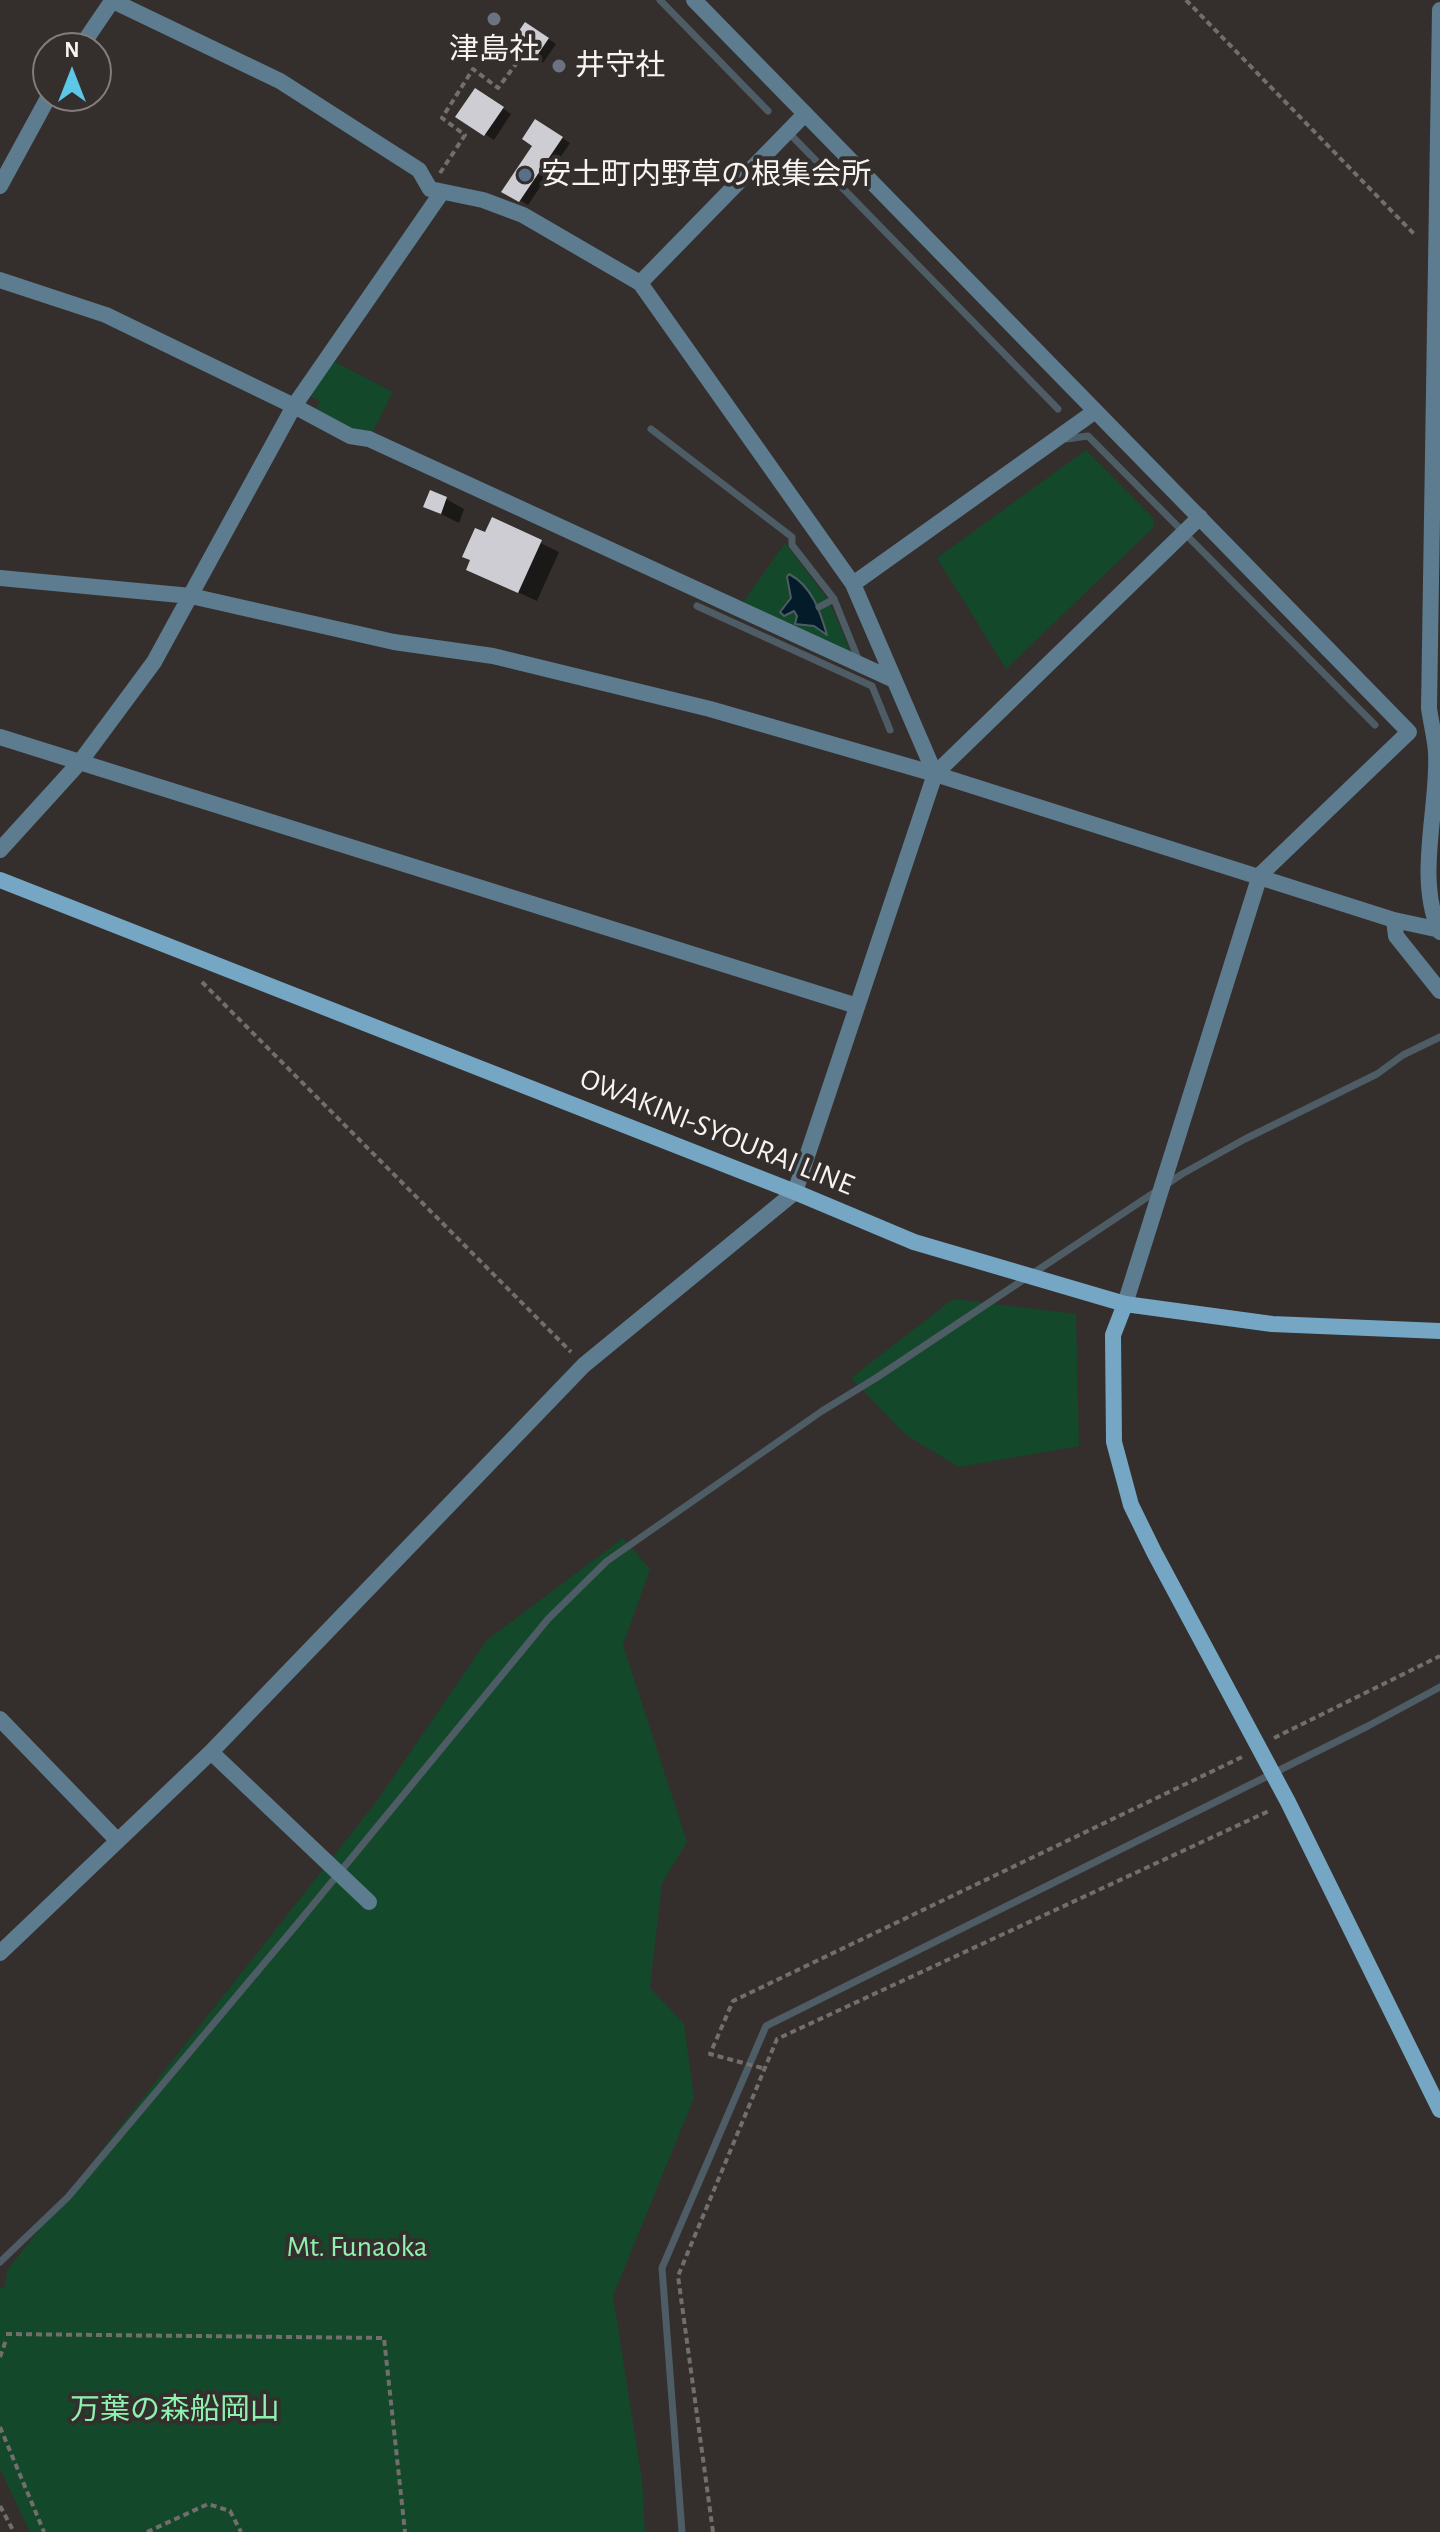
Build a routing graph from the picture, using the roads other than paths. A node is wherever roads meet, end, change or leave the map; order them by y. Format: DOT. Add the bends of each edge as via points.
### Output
graph roads {
  1 [pos="111,0"];
  2 [pos="694,0"];
  3 [pos="1440,10"];
  4 [pos="90,32"];
  5 [pos="40,112"];
  6 [pos="805,114"];
  7 [pos="0,186"];
  8 [pos="436,190"];
  9 [pos="0,280"];
  10 [pos="640,283"];
  11 [pos="294,406"];
  12 [pos="1094,412"];
  13 [pos="1200,517"];
  14 [pos="0,578"];
  15 [pos="853,584"];
  16 [pos="191,596"];
  17 [pos="894,680"];
  18 [pos="1409,732"];
  19 [pos="0,737"];
  20 [pos="1438,751"];
  21 [pos="80,762"];
  22 [pos="935,774"];
  23 [pos="0,850"];
  24 [pos="1260,875"];
  25 [pos="0,880"];
  26 [pos="1394,920"];
  27 [pos="1440,931"];
  28 [pos="1440,991"];
  29 [pos="857,1006"];
  30 [pos="795,1192"];
  31 [pos="1125,1304"];
  32 [pos="1440,1331"];
  33 [pos="0,1719"];
  34 [pos="211,1752"];
  35 [pos="117,1840"];
  36 [pos="369,1902"];
  37 [pos="0,1953"];
  38 [pos="1440,2110"];
  1 -- 4 [label="street"];
  1 -- 8 [label="street" via="280,81 419,170"];
  2 -- 6 [label="street"];
  3 -- 20 [label="street" via="1429,708"];
  5 -- 7 [label="street"];
  6 -- 10 [label="street"];
  6 -- 12 [label="street"];
  8 -- 10 [label="street" via="523,215"];
  8 -- 11 [label="street"];
  9 -- 11 [label="street" via="106,315"];
  10 -- 15 [label="street"];
  11 -- 16 [label="street"];
  11 -- 17 [label="street" via="350,436 369,439"];
  12 -- 13 [label="street"];
  12 -- 15 [label="street"];
  13 -- 18 [label="street"];
  13 -- 22 [label="street"];
  14 -- 16 [label="street"];
  15 -- 17 [label="street"];
  16 -- 21 [label="street" via="154,662"];
  16 -- 22 [label="street" via="394,642 493,656 710,709"];
  17 -- 22 [label="street"];
  18 -- 20 [label="street"];
  18 -- 24 [label="street"];
  19 -- 21 [label="street"];
  20 -- 27 [label="street" via="1429,853 1431,905"];
  21 -- 23 [label="street"];
  21 -- 29 [label="street"];
  22 -- 24 [label="street"];
  22 -- 29 [label="street"];
  24 -- 26 [label="street"];
  24 -- 31 [label="street"];
  25 -- 30 [label="main road, OWAKINI-SYOURAI LINE"];
  26 -- 27 [label="street"];
  26 -- 28 [label="street" via="1396,936"];
  29 -- 30 [label="street"];
  30 -- 31 [label="main road, OWAKINI-SYOURAI LINE" via="914,1242"];
  30 -- 34 [label="street" via="584,1365"];
  31 -- 32 [label="main road, OWAKINI-SYOURAI LINE" via="1272,1324"];
  31 -- 38 [label="main road" via="1113,1335 1114,1442 1131,1505 1288,1802"];
  33 -- 35 [label="street"];
  34 -- 35 [label="street"];
  34 -- 36 [label="street"];
  35 -- 37 [label="street"];
}
